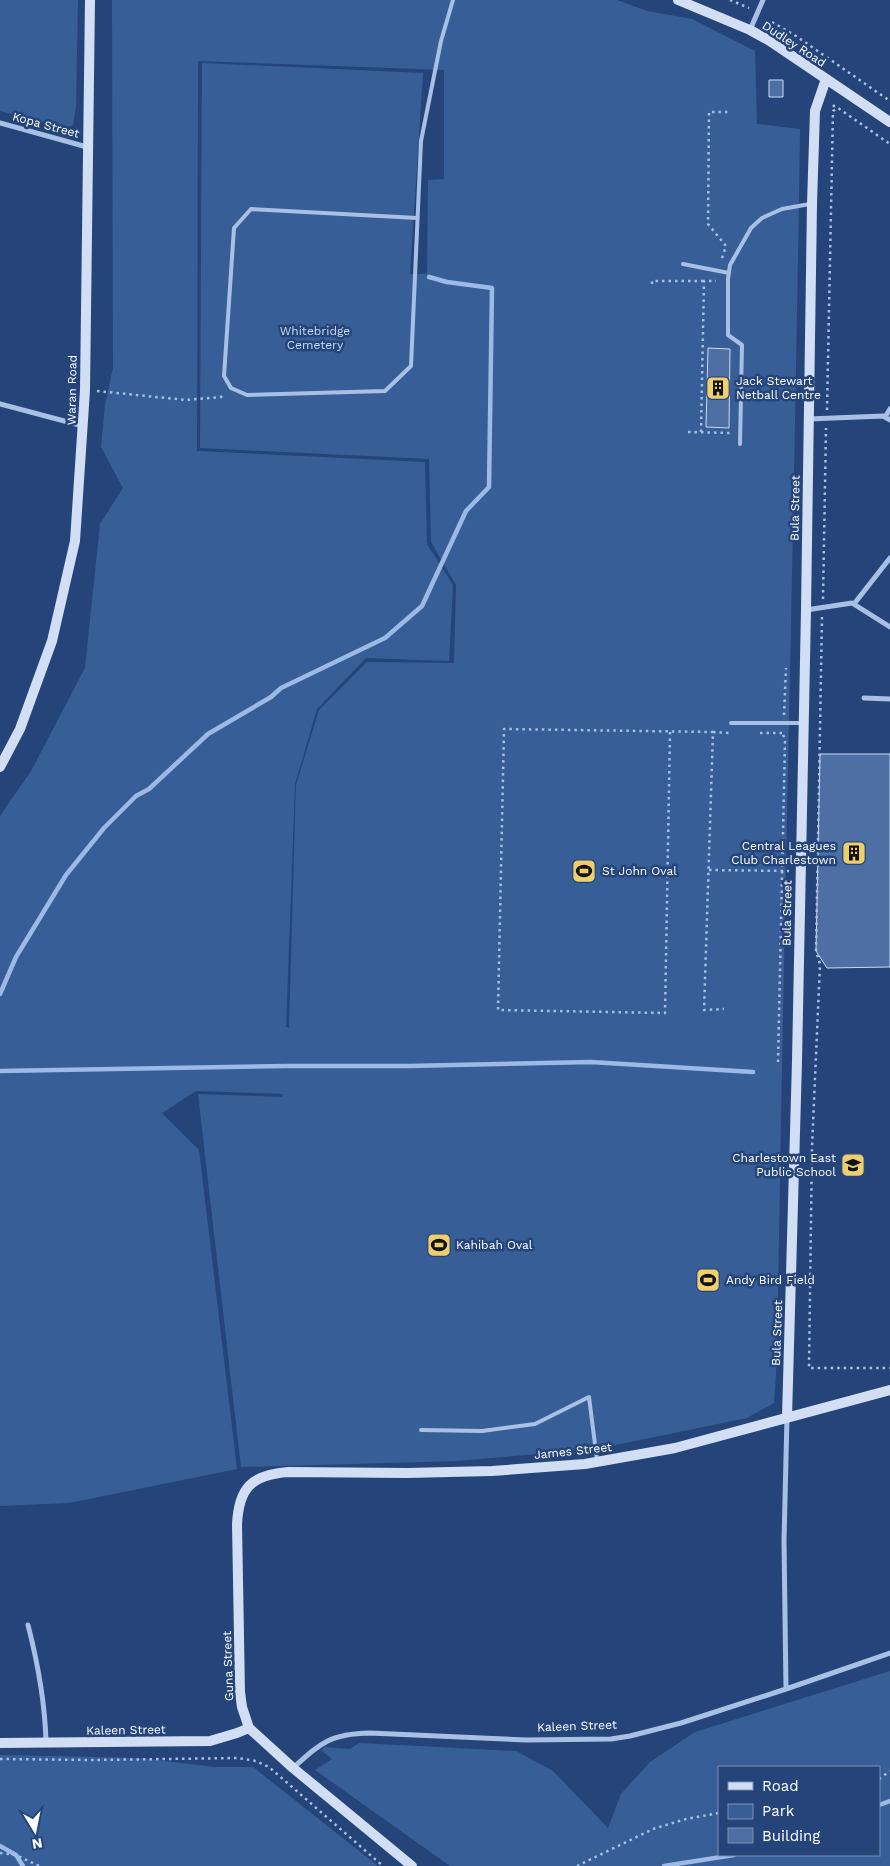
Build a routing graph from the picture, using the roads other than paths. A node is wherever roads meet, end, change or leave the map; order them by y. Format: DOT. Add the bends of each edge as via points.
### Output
graph roads {
  1 [pos="90,0"];
  2 [pos="453,0"];
  3 [pos="678,0"];
  4 [pos="763,0"];
  5 [pos="750,30"];
  6 [pos="826,79"];
  7 [pos="890,122"];
  8 [pos="0,123"];
  9 [pos="87,146"];
  10 [pos="812,204"];
  11 [pos="417,218"];
  12 [pos="683,264"];
  13 [pos="729,273"];
  14 [pos="0,404"];
  15 [pos="890,409"];
  16 [pos="808,419"];
  17 [pos="888,419"];
  18 [pos="84,426"];
  19 [pos="740,444"];
  20 [pos="890,558"];
  21 [pos="854,604"];
  22 [pos="806,610"];
  23 [pos="890,626"];
  24 [pos="864,698"];
  25 [pos="890,700"];
  26 [pos="731,723"];
  27 [pos="803,723"];
  28 [pos="0,767"];
  29 [pos="890,1390"];
  30 [pos="787,1417"];
  31 [pos="421,1430"];
  32 [pos="598,1463"];
  33 [pos="252,1482"];
  34 [pos="28,1624"];
  35 [pos="890,1653"];
  36 [pos="786,1689"];
  37 [pos="249,1728"];
  38 [pos="0,1743"];
  39 [pos="46,1744"];
  40 [pos="293,1768"];
  41 [pos="412,1866"];
  1 -- 9 [label="street, Waran Road"];
  2 -- 11 [label="lane" via="441,41 421,141"];
  3 -- 5 [label="street, Dudley Road"];
  4 -- 5 [label="street"];
  5 -- 6 [label="street, Dudley Road"];
  6 -- 7 [label="street, Dudley Road"];
  6 -- 10 [label="street, Bula Street" via="816,111"];
  8 -- 9 [label="street, Kopa Street"];
  9 -- 18 [label="street, Waran Road"];
  10 -- 13 [label="lane" via="782,209 762,218 742,241"];
  10 -- 16 [label="street, Bula Street"];
  11 -- 11 [label="lane" via="411,366 385,391 247,395 231,388 224,376 234,228 251,208"];
  12 -- 13 [label="lane"];
  13 -- 19 [label="lane" via="728,335 742,345"];
  14 -- 18 [label="street"];
  15 -- 17 [label="street"];
  16 -- 17 [label="street" via="877,416"];
  16 -- 22 [label="street, Bula Street"];
  18 -- 28 [label="street, Waran Road" via="75,541 52,641 20,729"];
  20 -- 21 [label="street"];
  21 -- 22 [label="street"];
  21 -- 23 [label="street"];
  22 -- 27 [label="street, Bula Street"];
  24 -- 25 [label="street"];
  26 -- 27 [label="lane"];
  27 -- 30 [label="street, Bula Street"];
  29 -- 30 [label="street, James Street"];
  30 -- 32 [label="street, James Street" via="675,1448"];
  30 -- 36 [label="street, Bula Street" via="784,1541"];
  31 -- 32 [label="lane" via="482,1431 535,1424 589,1397"];
  32 -- 33 [label="street, James Street" via="492,1471 288,1472 270,1473"];
  33 -- 37 [label="street, Guna Street" via="241,1498 237,1524 240,1692"];
  34 -- 39 [label="street" via="40,1672"];
  35 -- 36 [label="street, Kaleen Street"];
  36 -- 40 [label="street, Kaleen Street" via="681,1723 612,1739 526,1740 347,1734 323,1743"];
  37 -- 39 [label="street, Kaleen Street" via="210,1741"];
  37 -- 40 [label="street"];
  38 -- 39 [label="street, Kaleen Street"];
  40 -- 41 [label="street"];
}
